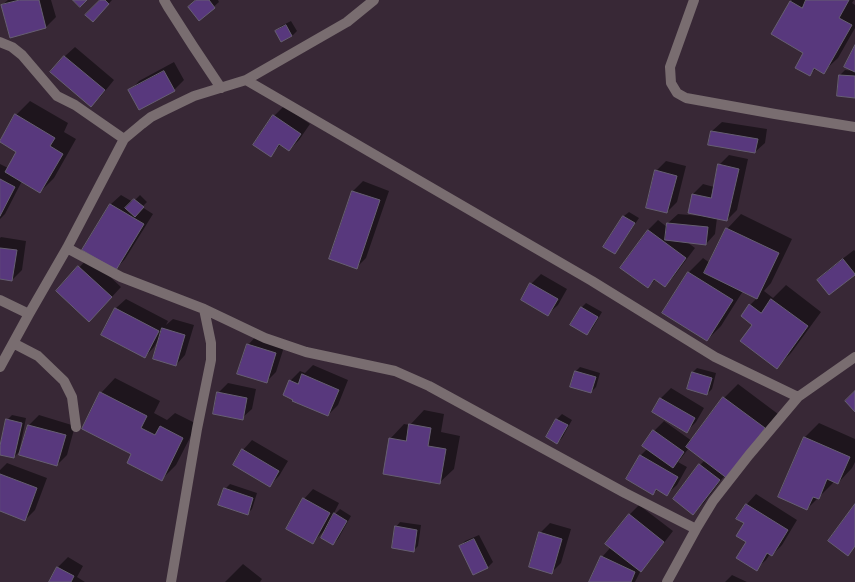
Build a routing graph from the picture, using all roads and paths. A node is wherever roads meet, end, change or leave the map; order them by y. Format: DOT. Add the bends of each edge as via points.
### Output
graph roads {
  1 [pos="164,0"];
  2 [pos="374,0"];
  3 [pos="694,0"];
  4 [pos="0,42"];
  5 [pos="246,80"];
  6 [pos="221,88"];
  7 [pos="855,127"];
  8 [pos="124,139"];
  9 [pos="67,248"];
  10 [pos="0,300"];
  11 [pos="204,309"];
  12 [pos="29,314"];
  13 [pos="13,343"];
  14 [pos="855,357"];
  15 [pos="0,367"];
  16 [pos="798,397"];
  17 [pos="76,427"];
  18 [pos="696,529"];
  19 [pos="171,582"];
  20 [pos="667,582"];
  1 -- 6 [label="street"];
  2 -- 5 [label="street" via="347,22"];
  3 -- 7 [label="street" via="670,67 671,83 677,93 686,98"];
  4 -- 8 [label="street" via="22,55 57,96 75,105"];
  5 -- 6 [label="street"];
  5 -- 16 [label="street" via="592,281 715,357"];
  6 -- 8 [label="street" via="194,96 151,117"];
  8 -- 9 [label="street"];
  9 -- 11 [label="street" via="121,277"];
  9 -- 12 [label="street"];
  10 -- 12 [label="street"];
  11 -- 18 [label="street" via="265,338 306,352 395,371 429,386"];
  11 -- 19 [label="street" via="211,343 211,360"];
  12 -- 13 [label="street"];
  13 -- 15 [label="street"];
  13 -- 17 [label="street" via="38,356 64,381 72,397"];
  14 -- 16 [label="street"];
  16 -- 18 [label="street" via="713,501"];
  18 -- 20 [label="street"];
}
